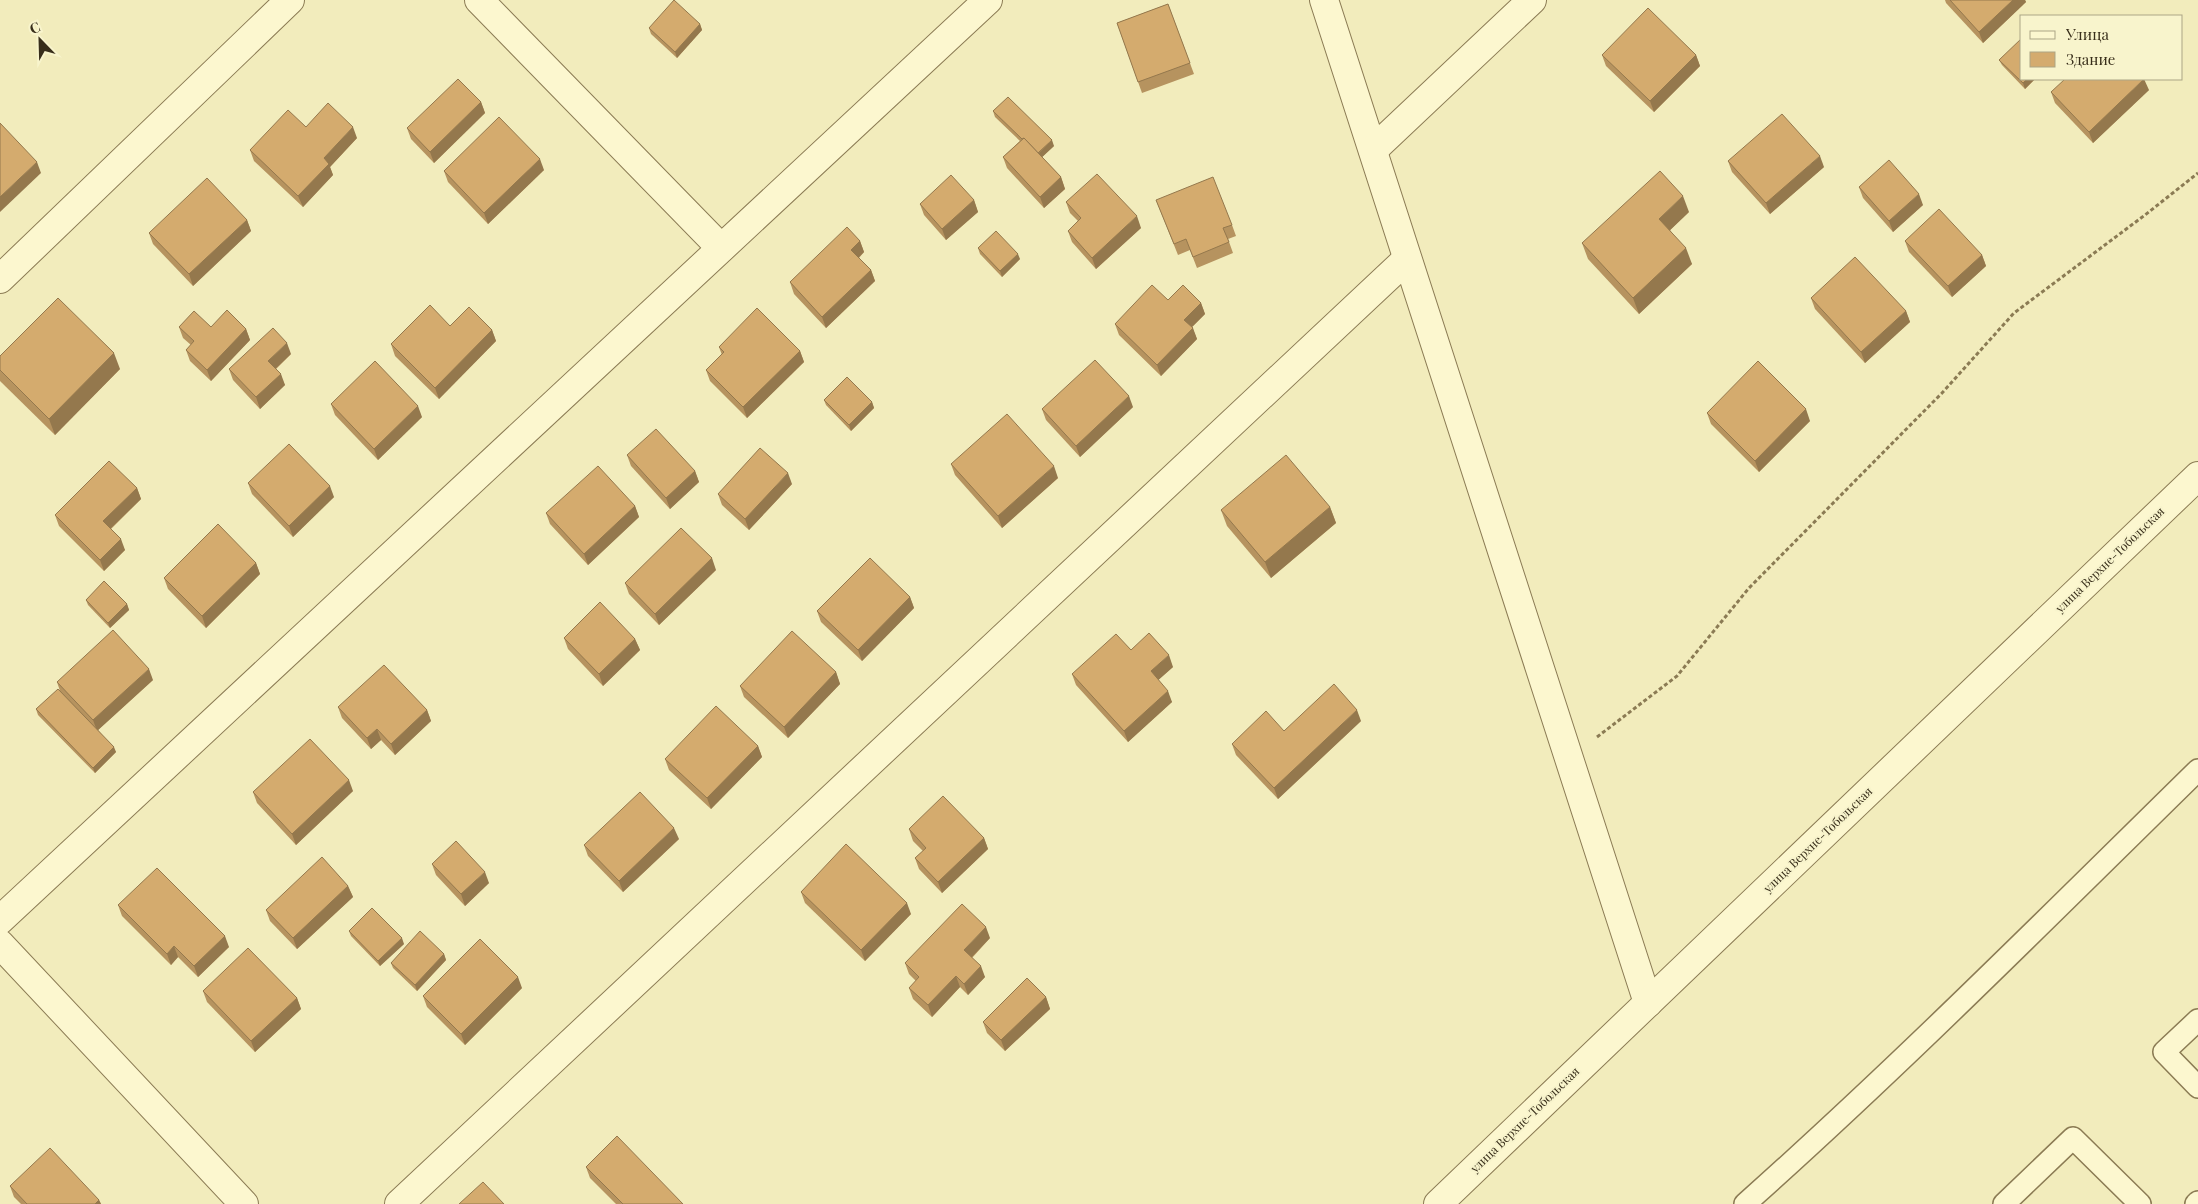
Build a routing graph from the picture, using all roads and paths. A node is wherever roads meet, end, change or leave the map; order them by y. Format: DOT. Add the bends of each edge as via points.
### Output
graph roads {
  1 [pos="290,0"];
  2 [pos="479,0"];
  3 [pos="988,0"];
  4 [pos="1324,0"];
  5 [pos="1532,0"];
  6 [pos="1373,150"];
  7 [pos="2198,173"];
  8 [pos="721,248"];
  9 [pos="1408,259"];
  10 [pos="0,279"];
  11 [pos="2198,476"];
  12 [pos="1569,759"];
  13 [pos="2198,770"];
  14 [pos="0,920"];
  15 [pos="0,944"];
  16 [pos="1648,1003"];
  17 [pos="2198,1020"];
  18 [pos="2198,1087"];
  19 [pos="244,1204"];
  20 [pos="399,1204"];
  21 [pos="1438,1204"];
  22 [pos="1745,1204"];
  23 [pos="2004,1204"];
  24 [pos="2140,1204"];
  1 -- 10 [label="street"];
  2 -- 8 [label="street"];
  3 -- 8 [label="street"];
  4 -- 6 [label="street"];
  5 -- 6 [label="street"];
  6 -- 9 [label="street"];
  7 -- 12 [label="path" via="2014,313 1942,393 1749,588 1677,676"];
  8 -- 14 [label="street"];
  9 -- 12 [label="street"];
  9 -- 20 [label="street"];
  11 -- 16 [label="street, улица Верхне-Тобольская"];
  12 -- 16 [label="street"];
  13 -- 22 [label="lane"];
  15 -- 19 [label="street"];
  16 -- 21 [label="street, улица Верхне-Тобольская"];
  17 -- 18 [label="lane" via="2164,1052"];
  23 -- 24 [label="lane" via="2073,1138"];
}
